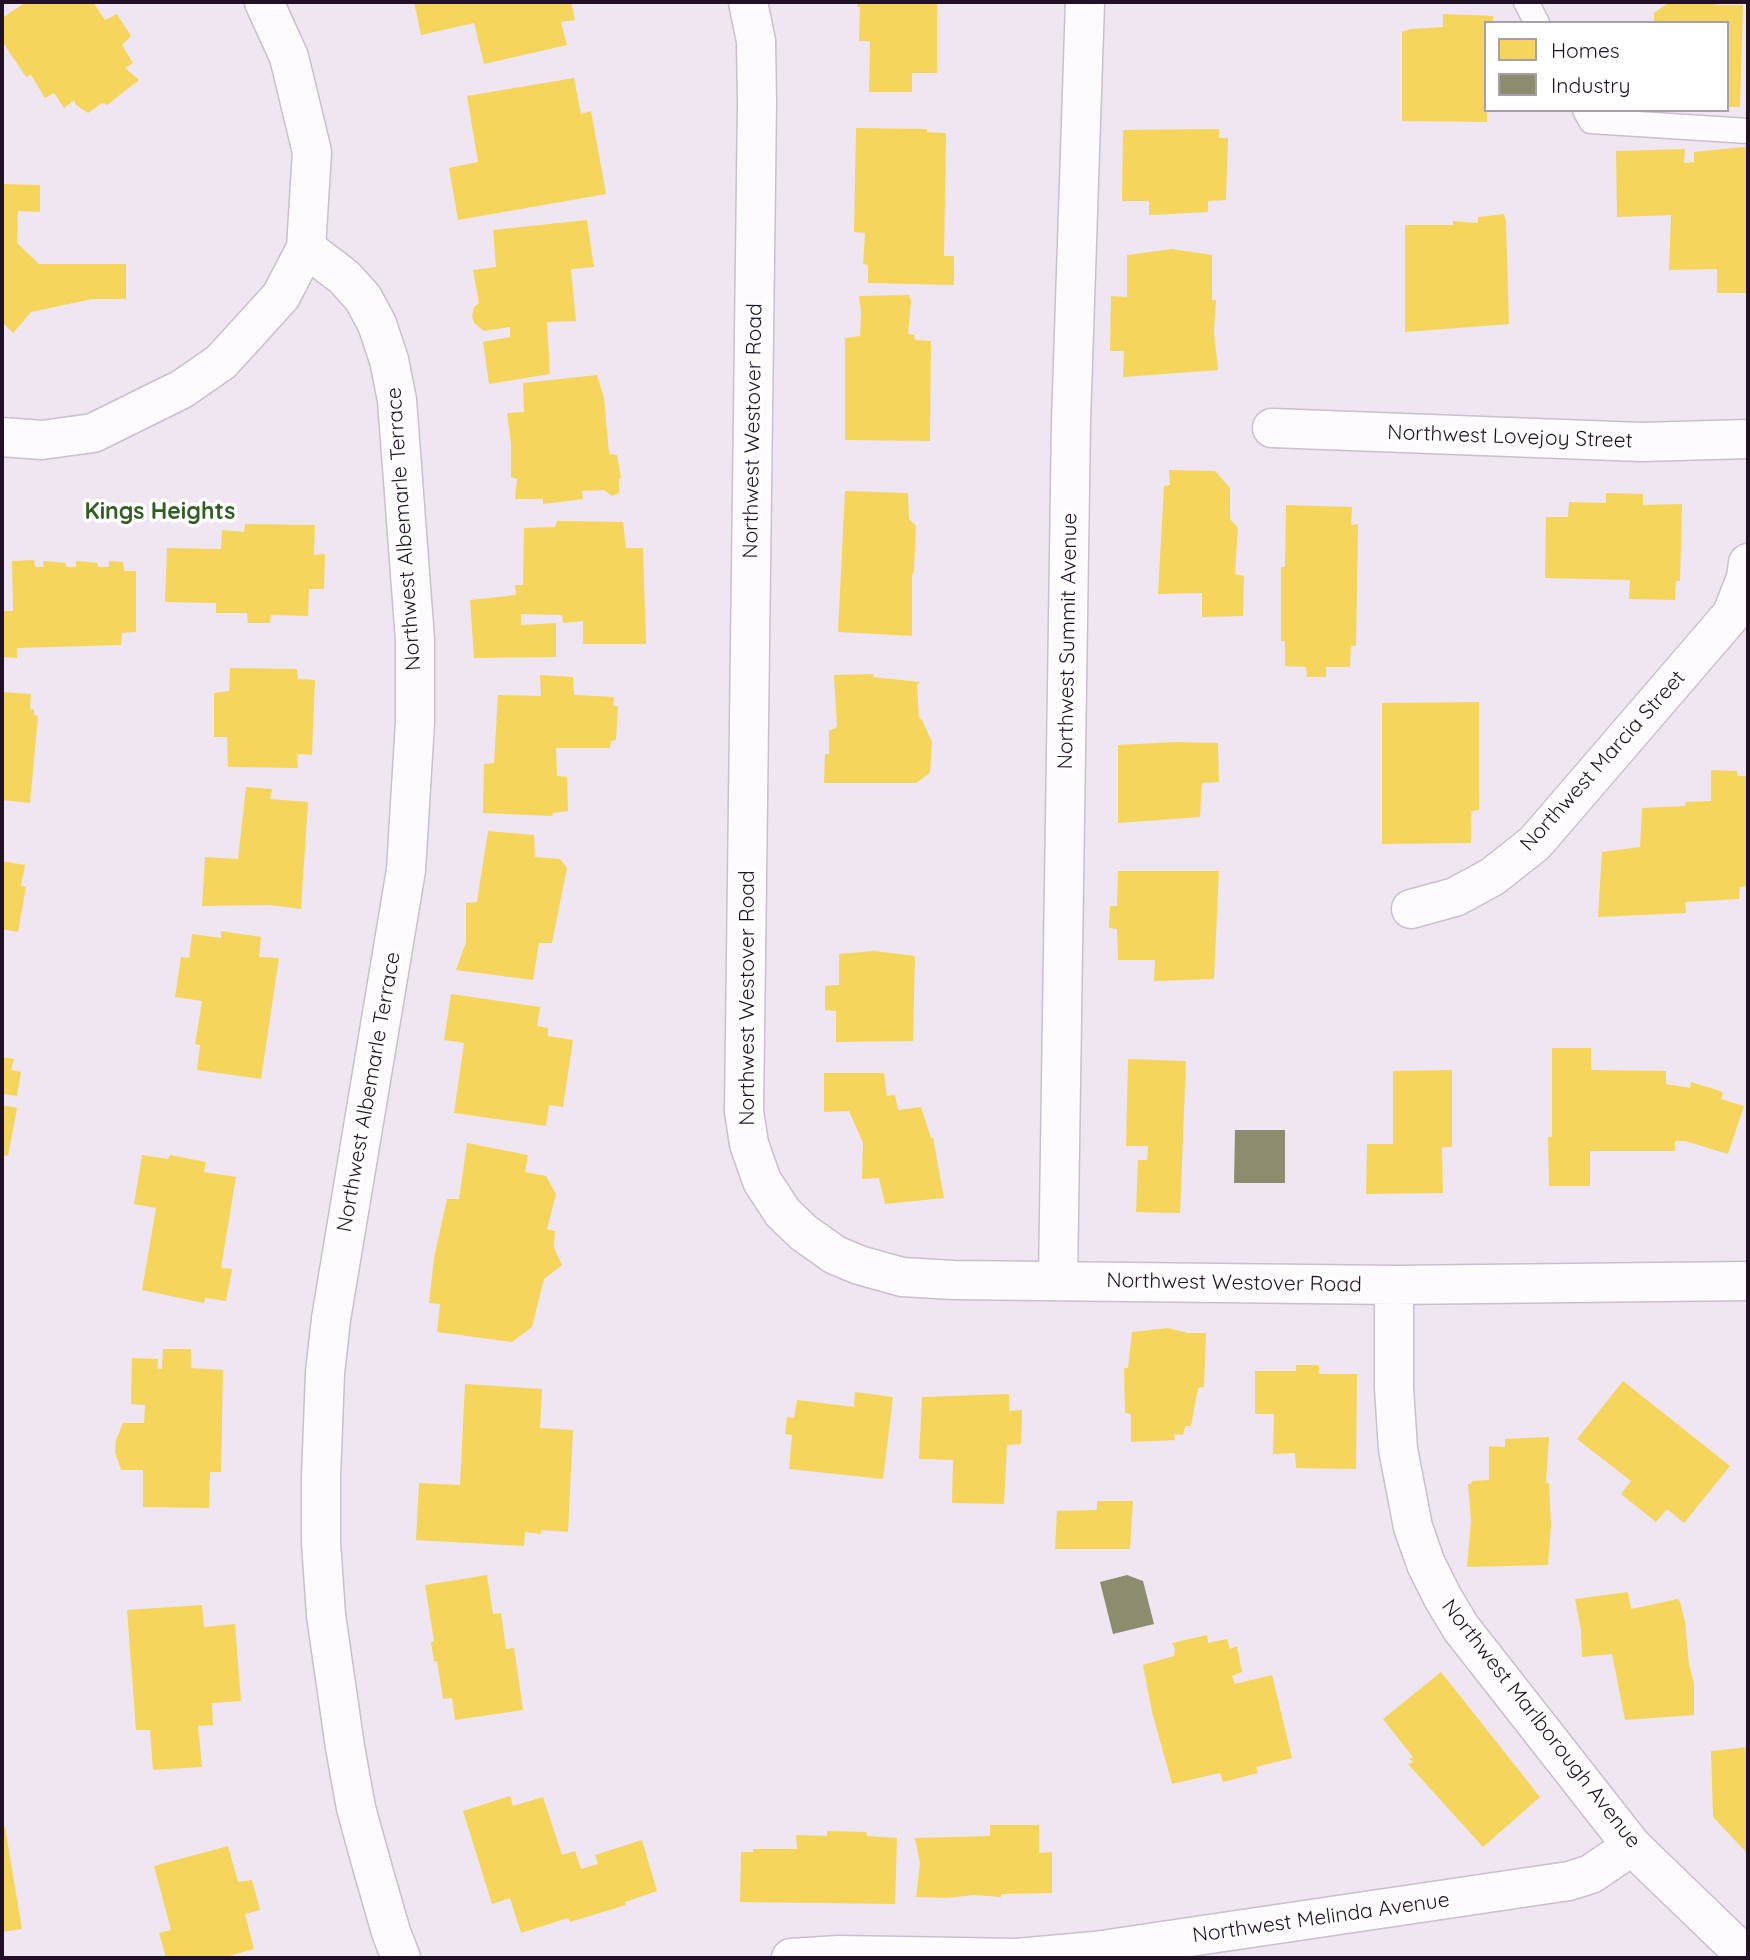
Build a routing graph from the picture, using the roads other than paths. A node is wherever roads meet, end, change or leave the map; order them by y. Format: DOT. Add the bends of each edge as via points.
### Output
graph roads {
  1 [pos="264,2"];
  2 [pos="748,2"];
  3 [pos="1084,2"];
  4 [pos="1526,2"];
  5 [pos="1536,21"];
  6 [pos="1586,112"];
  7 [pos="1748,131"];
  8 [pos="306,248"];
  9 [pos="1272,428"];
  10 [pos="2,437"];
  11 [pos="1748,439"];
  12 [pos="1748,564"];
  13 [pos="1411,909"];
  14 [pos="1058,1280"];
  15 [pos="1748,1281"];
  16 [pos="1394,1285"];
  17 [pos="1632,1846"];
  18 [pos="901,1957"];
  19 [pos="401,1958"];
  20 [pos="791,1958"];
  21 [pos="1748,1958"];
  1 -- 8 [label="street" via="289,57 312,152"];
  2 -- 14 [label="street, Northwest Westover Road" via="757,41 744,1111 750,1144 762,1181 783,1213 835,1255 902,1277"];
  3 -- 14 [label="street, Northwest Summit Avenue" via="1071,422"];
  4 -- 5 [label="lane"];
  6 -- 7 [label="lane" via="1591,121"];
  8 -- 10 [label="street" via="281,296 221,362 182,390 93,433 42,440"];
  8 -- 19 [label="street, Northwest Albemarle Terrace" via="363,298 389,360 397,400 415,640 406,870 331,1319 321,1477 326,1615 345,1747 356,1808"];
  9 -- 11 [label="street, Northwest Lovejoy Street" via="1641,442"];
  12 -- 13 [label="street, Northwest Marcia Street" via="1732,614 1535,843 1492,877 1455,897"];
  14 -- 16 [label="street, Northwest Westover Road"];
  15 -- 16 [label="street, Northwest Westover Road"];
  16 -- 17 [label="street, Northwest Marlborough Avenue" via="1398,1449 1413,1527 1426,1564 1461,1628"];
  17 -- 18 [label="street, Northwest Melinda Avenue" via="1591,1874 1555,1883 1052,1956"];
  17 -- 21 [label="street, Northwest Marlborough Avenue"];
  18 -- 20 [label="street, Northwest Melinda Avenue"];
}
